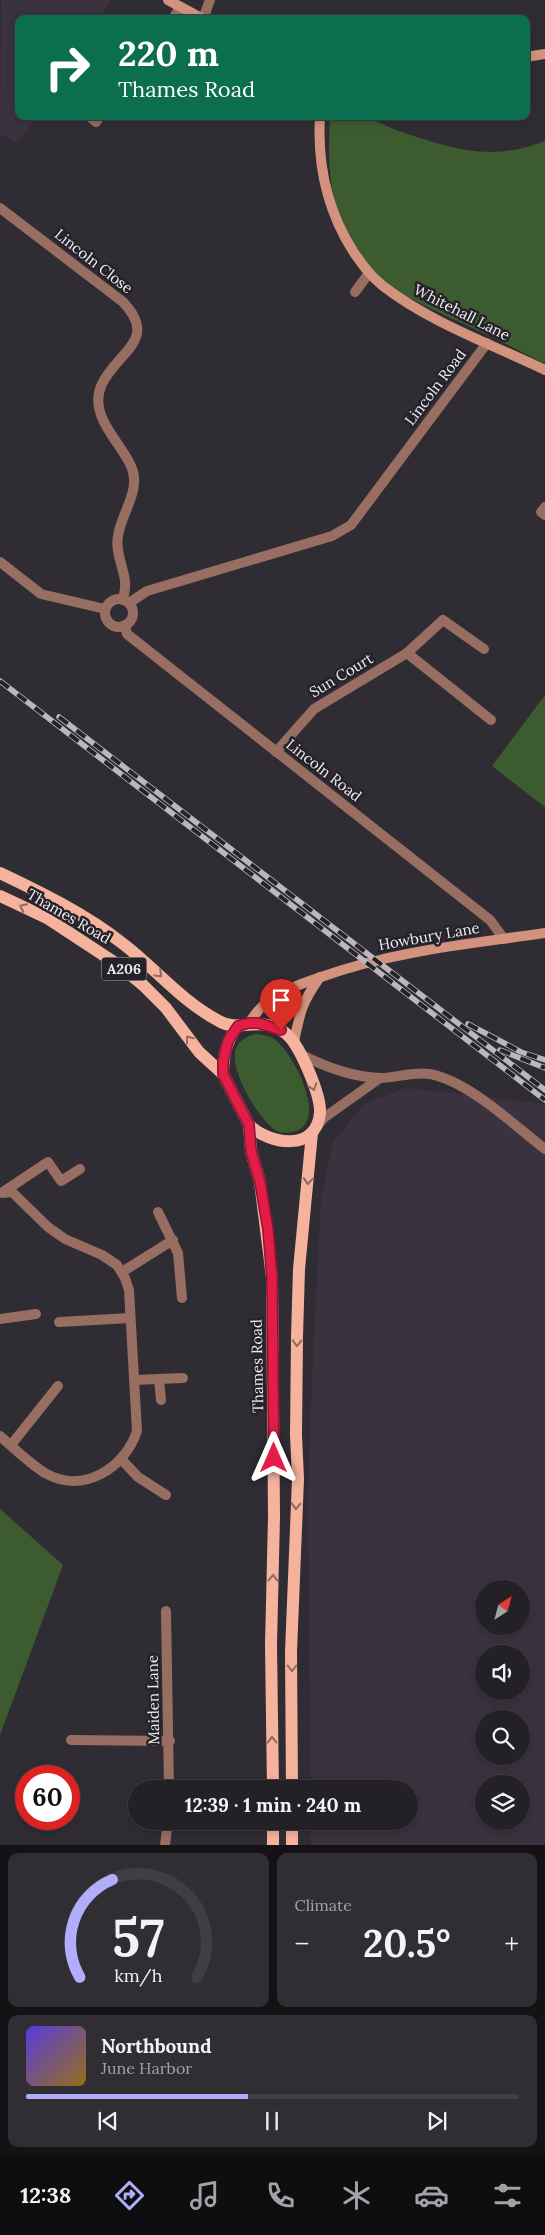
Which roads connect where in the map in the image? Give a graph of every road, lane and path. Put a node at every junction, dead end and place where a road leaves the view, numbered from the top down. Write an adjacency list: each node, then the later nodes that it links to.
1 (168, 0): 3 (street)
2 (210, 0): 6 (street)
3 (180, 7): 4 (street); 5 (street)
4 (175, 15)
5 (195, 15)
6 (204, 15)
7 (545, 54): 8 (street)
8 (530, 56)
9 (320, 120): 11 (street, Whitehall Lane)
10 (0, 208): 18 (street, Lincoln Close)
11 (369, 273): 12 (street); 13 (street, Whitehall Lane)
12 (356, 292)
13 (487, 342): 14 (street, Whitehall Lane); 18 (street, Lincoln Road)
14 (545, 370)
15 (545, 507): 16 (street)
16 (545, 515)
17 (0, 562): 19 (street)
18 (126, 601): 19 (street, Lincoln Road); 20 (street)
19 (105, 609): 20 (street, Lincoln Road)
20 (125, 625): 24 (street, Lincoln Road)
21 (484, 649): 22 (street, Sun Court)
22 (407, 653): 23 (street); 24 (street, Sun Court)
23 (491, 720)
24 (276, 752): 28 (street, Lincoln Road)
25 (0, 874): 30 (main road, Thames Road / A206, one-way to 30)
26 (0, 896): 33 (main road, Thames Road / A206, one-way to 26)
27 (545, 933): 28 (street, Howbury Lane)
28 (504, 939): 29 (street, Howbury Lane)
29 (320, 977): 30 (street, Howbury Lane); 31 (street)
30 (244, 1025): 31 (main road, Thames Road); 33 (main road)
31 (294, 1042): 32 (main road, Thames Road)
32 (300, 1054): 34 (street); 36 (main road, Thames Road, one-way to 36)
33 (223, 1074): 35 (main road, Thames Road)
34 (380, 1078): 36 (street); 37 (street)
35 (249, 1125): 36 (main road); 61 (main road, Thames Road, one-way to 35)
36 (314, 1129): 62 (main road, Thames Road, one-way to 62)
37 (545, 1149)
38 (80, 1169): 39 (street)
39 (1, 1193): 42 (street)
40 (158, 1212): 41 (street)
41 (173, 1240): 42 (street); 43 (street)
42 (122, 1272): 45 (street)
43 (182, 1298)
44 (36, 1314): 46 (street)
45 (130, 1318): 47 (street); 50 (street)
46 (0, 1319)
47 (59, 1322)
48 (183, 1378): 49 (street)
49 (159, 1379): 50 (street); 52 (street)
50 (134, 1380): 55 (street)
51 (58, 1386): 54 (street)
52 (160, 1400)
53 (0, 1436): 54 (street)
54 (10, 1445): 55 (street)
55 (122, 1460): 56 (street)
56 (166, 1495)
57 (166, 1610): 59 (street, Maiden Lane)
58 (72, 1740): 59 (street)
59 (170, 1741): 60 (street, Maiden Lane)
60 (170, 1780)
61 (273, 1780)
62 (292, 1780)
63 (167, 1830): 66 (street)
64 (273, 1830): 67 (main road)
65 (292, 1830): 68 (main road)
66 (165, 1845)
67 (273, 1845)
68 (292, 1845)

